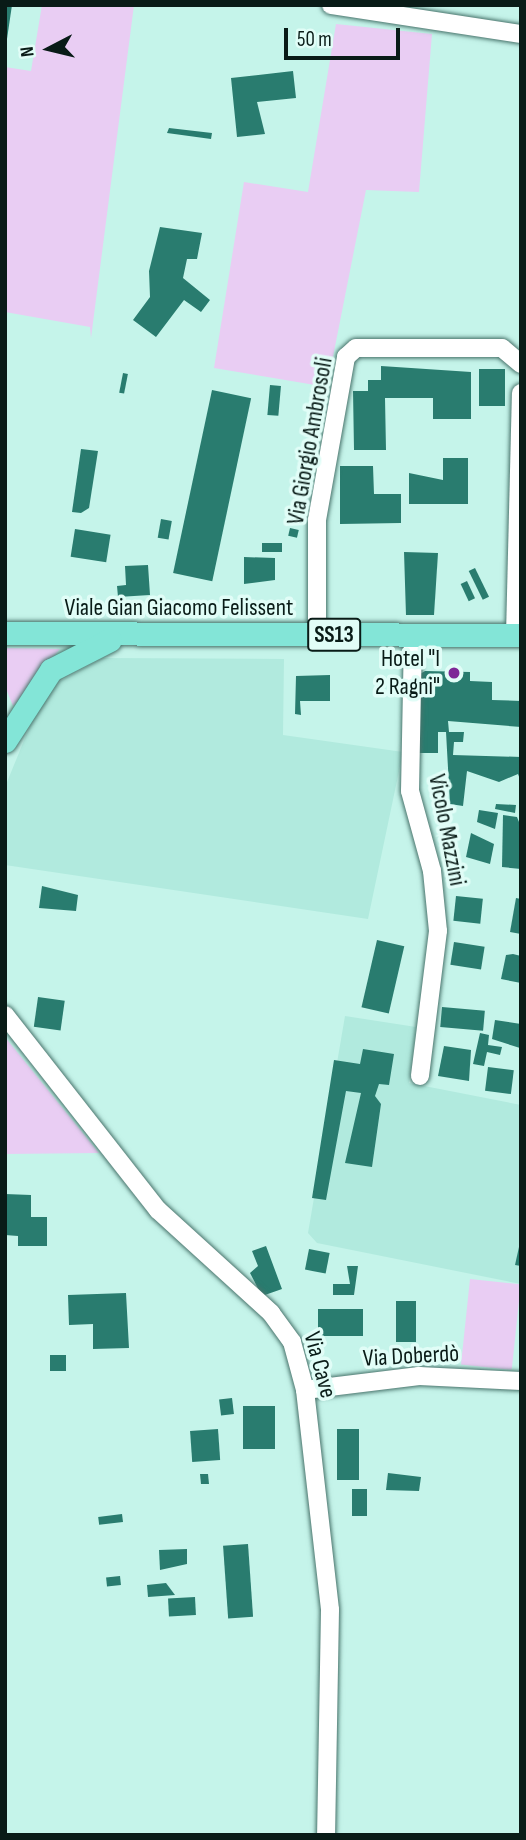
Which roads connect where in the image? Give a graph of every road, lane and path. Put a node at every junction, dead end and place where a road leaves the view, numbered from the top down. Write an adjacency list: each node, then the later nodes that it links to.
1 (331, 5): 2 (street)
2 (521, 34)
3 (521, 365): 7 (street, Via Giorgio Ambrosoli)
4 (521, 393): 9 (street)
5 (5, 633): 6 (main road, Viale Gian Giacomo Felissent / SS13)
6 (147, 634): 7 (main road, Viale Gian Giacomo Felissent / SS13); 10 (main road)
7 (317, 635): 8 (main road, Viale Gian Giacomo Felissent / SS13)
8 (413, 635): 9 (main road, Viale Gian Giacomo Felissent / SS13); 13 (street, Vicolo Mazzini)
9 (518, 635)
10 (5, 741)
11 (5, 1015): 12 (street, Via Cave)
12 (12, 1030): 15 (street, Via Cave)
13 (420, 1076)
14 (521, 1381): 15 (street, Via Doberdò)
15 (305, 1391): 16 (street, Via Cave)
16 (326, 1835)

